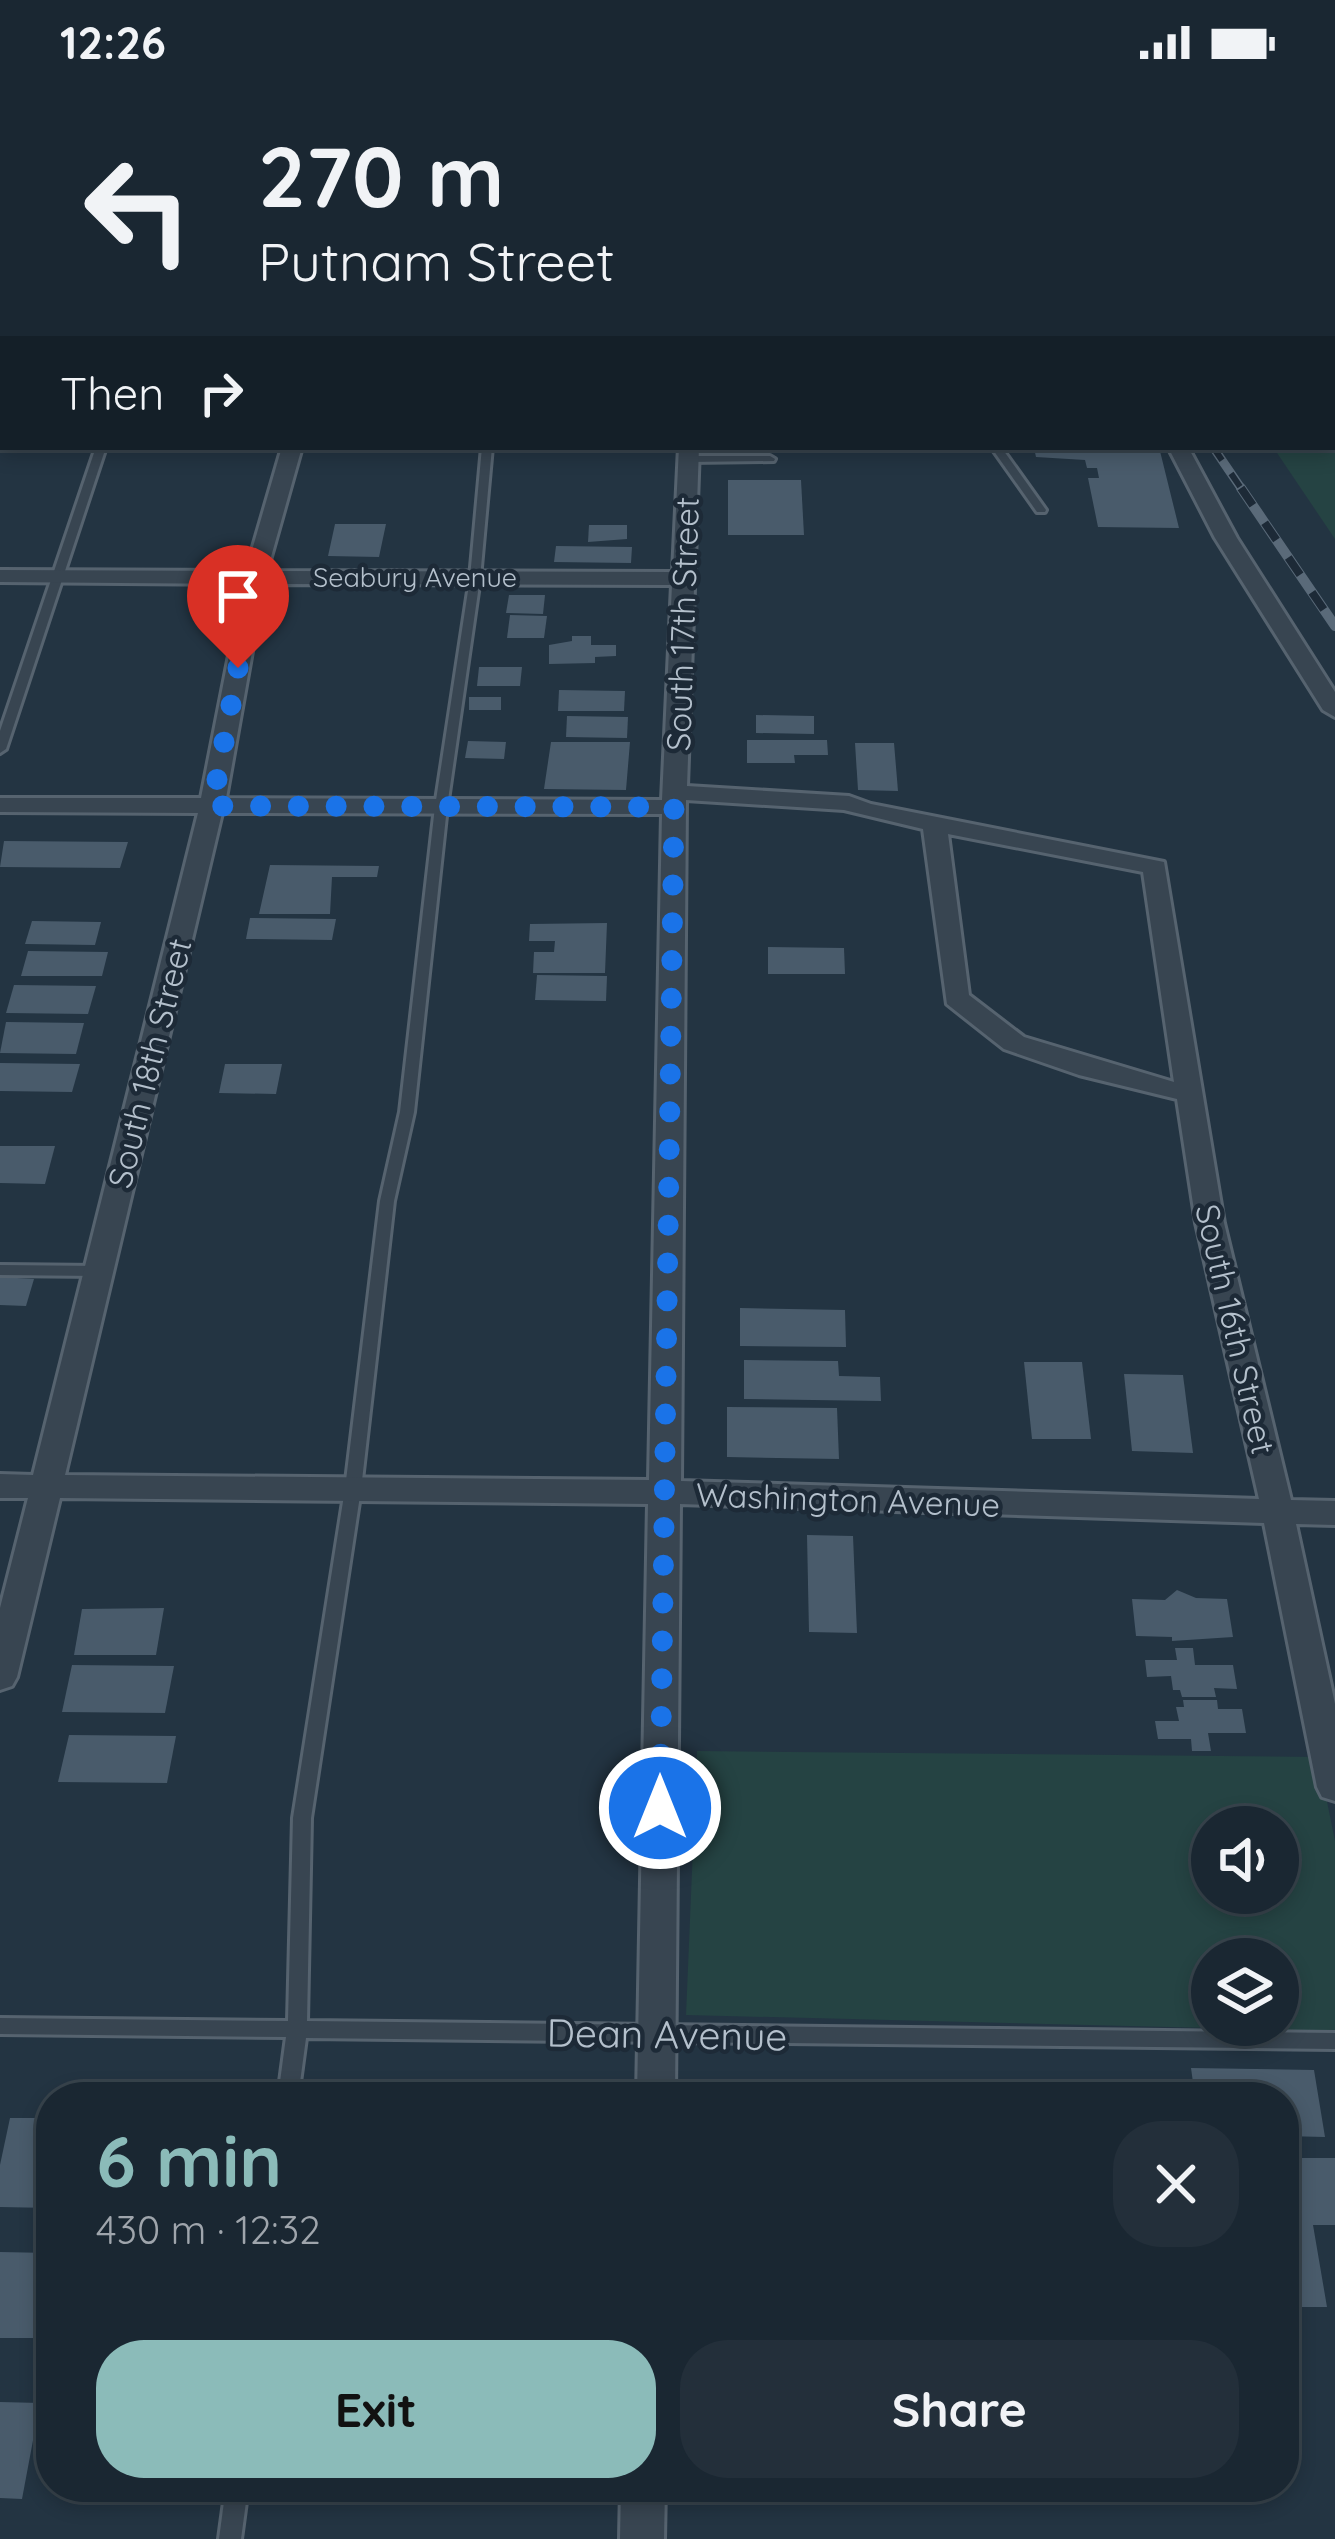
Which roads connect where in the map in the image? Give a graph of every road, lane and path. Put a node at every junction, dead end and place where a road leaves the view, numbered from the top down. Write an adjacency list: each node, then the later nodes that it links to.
1 (100, 450): 10 (lane)
2 (291, 450): 11 (street, South 18th Street)
3 (487, 450): 12 (lane)
4 (998, 450): 8 (lane)
5 (1180, 450): 14 (street)
6 (689, 453): 7 (lane); 13 (street, South 17th Street)
7 (770, 459)
8 (1041, 510)
9 (0, 576): 10 (street, Seabury Avenue)
10 (60, 576): 11 (street, Seabury Avenue); 15 (lane)
11 (255, 576): 12 (street, Seabury Avenue); 18 (street, South 18th Street)
12 (475, 578): 13 (street, Seabury Avenue); 19 (lane)
13 (686, 579): 16 (street, South 17th Street)
14 (1335, 710)
15 (0, 749)
16 (675, 800): 19 (street); 20 (street); 27 (street, South 17th Street)
17 (0, 805): 18 (street)
18 (212, 806): 19 (street); 23 (street, South 18th Street)
19 (441, 806): 26 (lane)
20 (935, 824): 21 (street); 21 (street, South 16th Street)
21 (1190, 1094): 28 (street, South 16th Street)
22 (0, 1270): 23 (lane)
23 (99, 1271): 25 (street, South 18th Street)
24 (0, 1486): 25 (street, Washington Avenue)
25 (46, 1486): 26 (street, Washington Avenue); 30 (street, South 18th Street)
26 (353, 1489): 27 (street, Washington Avenue); 33 (lane)
27 (662, 1492): 28 (street, Washington Avenue); 34 (street, South 17th Street)
28 (1278, 1513): 29 (street, Washington Avenue); 31 (street, South 16th Street)
29 (1335, 1513)
30 (0, 1677)
31 (1335, 1787)
32 (0, 2026): 33 (lane, Dean Avenue)
33 (297, 2030): 34 (lane, Dean Avenue); 36 (lane)
34 (658, 2034): 35 (lane, Dean Avenue); 37 (street, South 17th Street)
35 (1335, 2042)
36 (290, 2082)
37 (656, 2082)
38 (235, 2502): 40 (lane)
39 (643, 2502): 41 (street)
40 (230, 2539)
41 (642, 2539)

